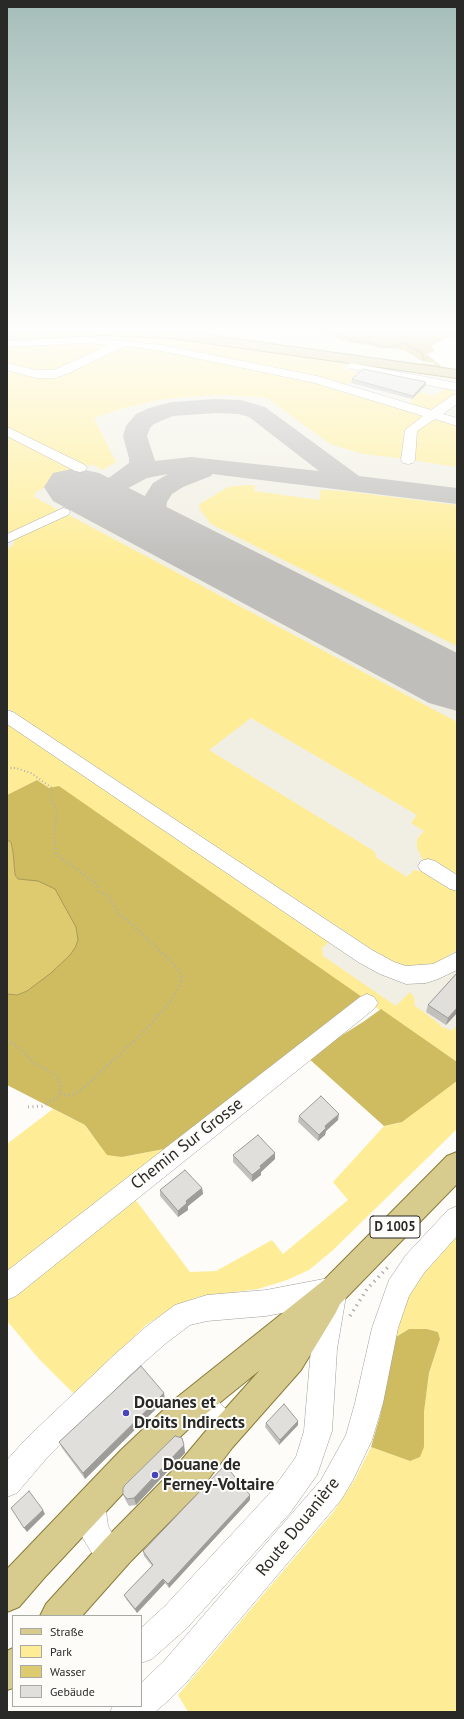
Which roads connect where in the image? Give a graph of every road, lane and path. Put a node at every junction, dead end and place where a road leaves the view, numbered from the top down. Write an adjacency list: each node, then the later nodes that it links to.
1 (412, 407): 3 (street)
2 (446, 407): 3 (street)
3 (434, 414): 4 (street); 6 (street)
4 (457, 422)
5 (7, 430): 7 (street)
6 (408, 460)
7 (80, 468)
8 (63, 512): 9 (street)
9 (7, 539)
10 (7, 716): 14 (street)
11 (7, 768): 17 (path)
12 (428, 866): 13 (street)
13 (457, 884)
14 (457, 960)
15 (367, 1003): 22 (street, Chemin Sur Grosse)
16 (7, 1040): 17 (path)
17 (60, 1094): 18 (path)
18 (28, 1106)
19 (457, 1165): 23 (main road, D 1005)
20 (457, 1218): 33 (street, Route Douanière)
21 (393, 1261): 24 (path)
22 (7, 1287)
23 (334, 1290): 25 (main road, D 1005); 26 (main road, D 1005); 27 (street); 32 (street)
24 (348, 1318)
25 (191, 1407): 26 (street); 28 (main road, D 1005)
26 (221, 1437): 29 (main road, D 1005)
27 (7, 1483)
28 (91, 1504): 29 (street); 30 (main road, D 1005)
29 (118, 1550): 31 (main road, D 1005)
30 (7, 1595)
31 (59, 1615)
32 (142, 1647)
33 (142, 1702)

